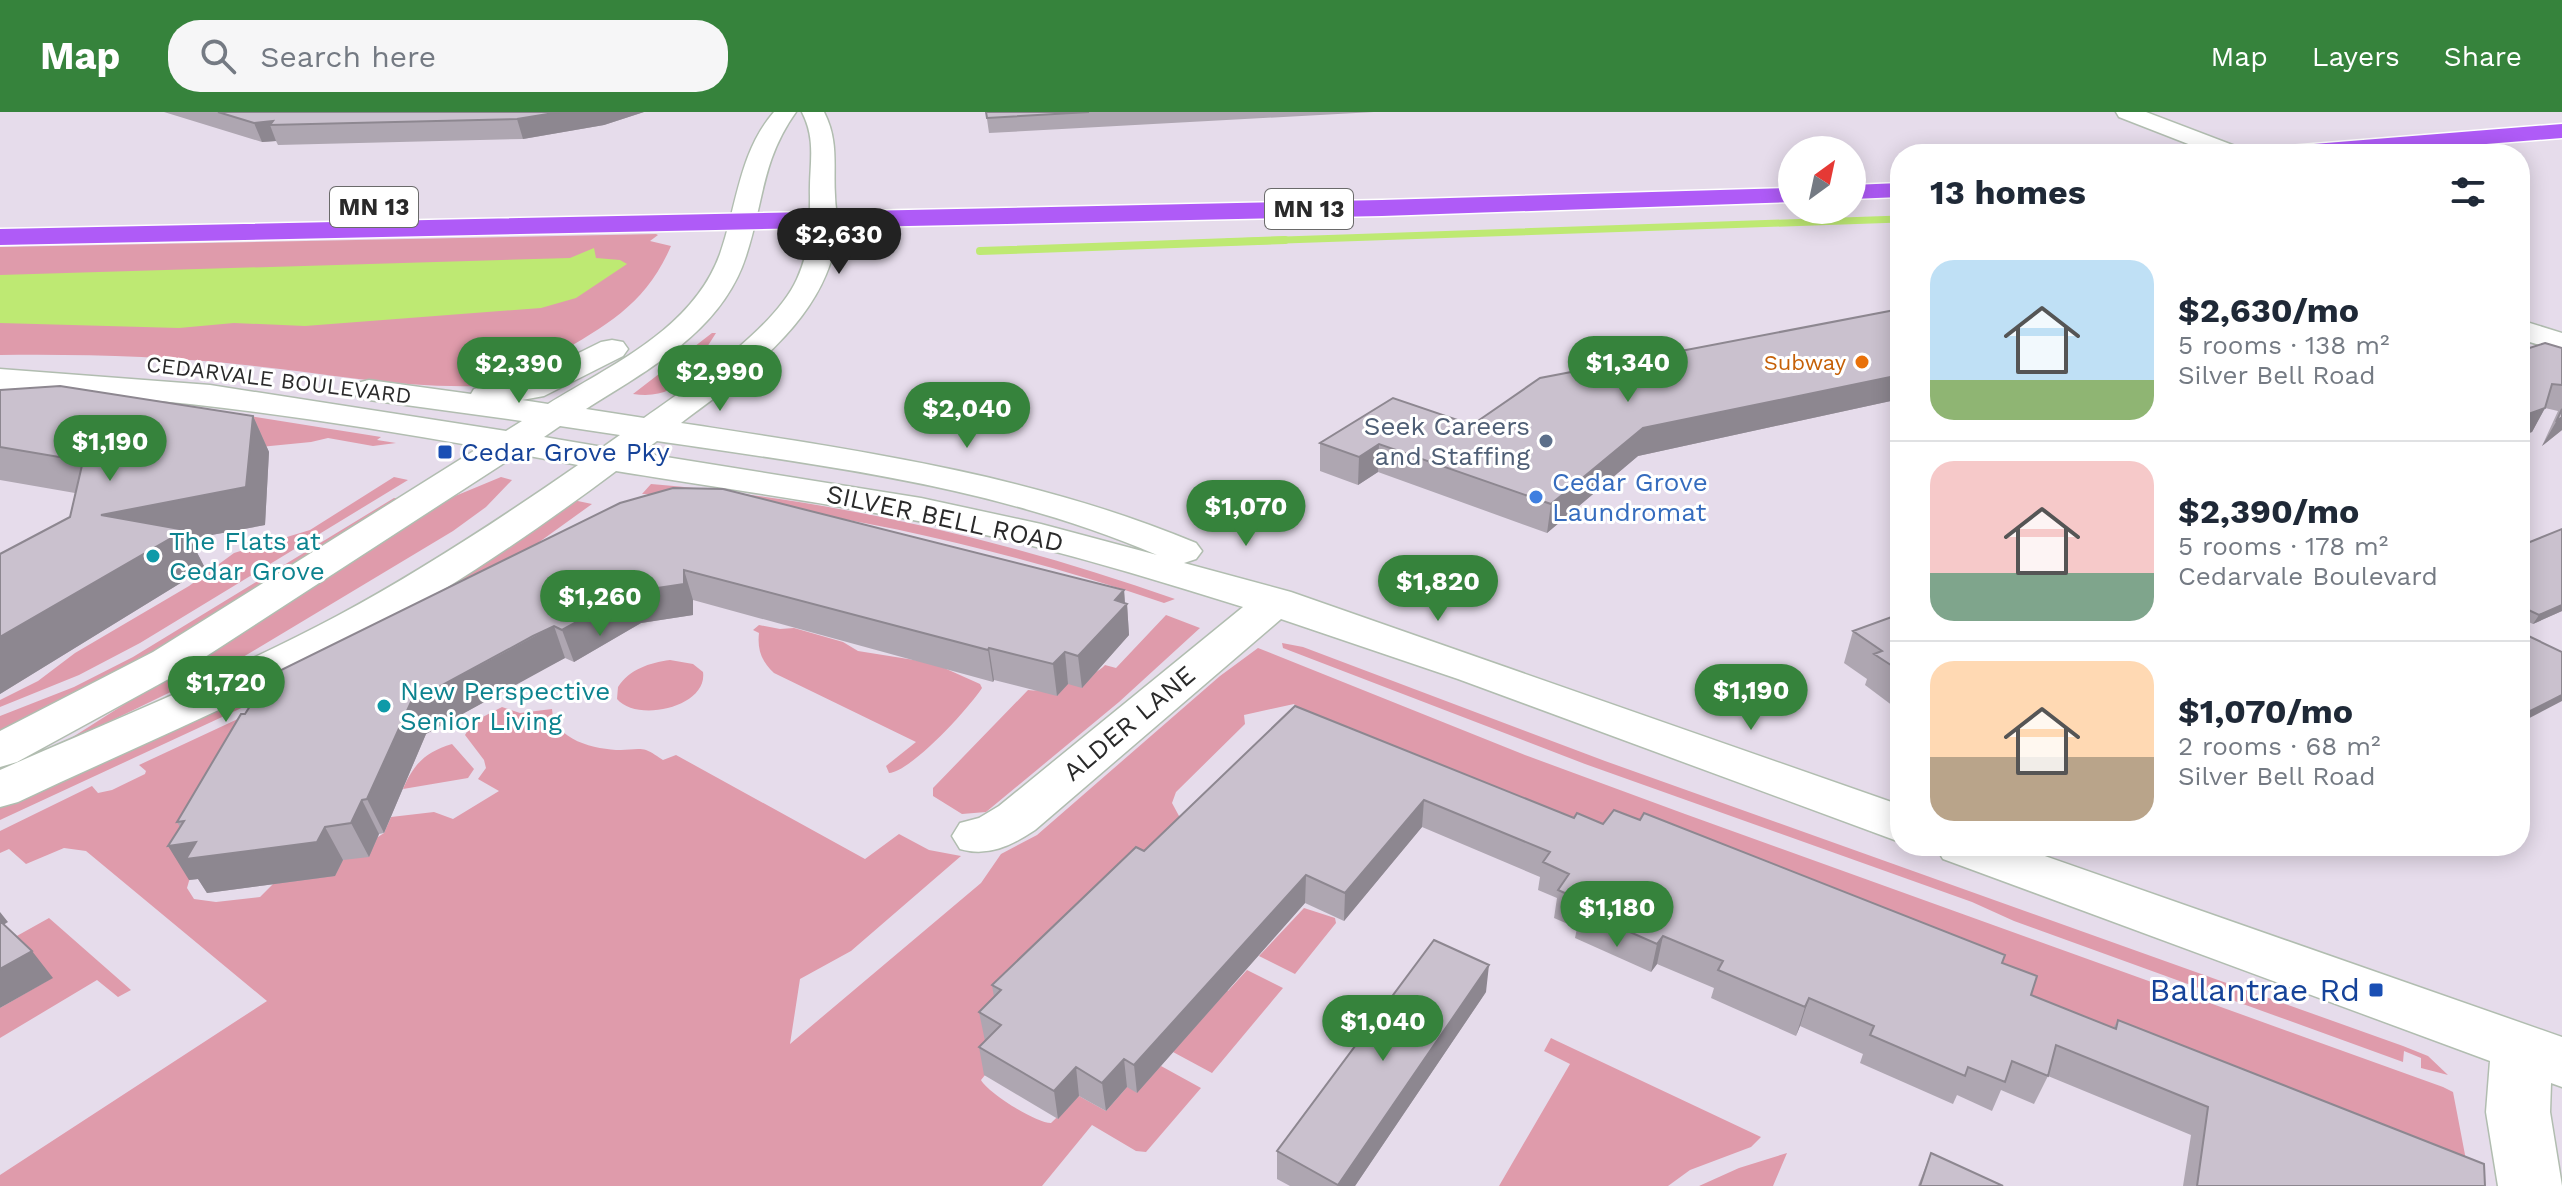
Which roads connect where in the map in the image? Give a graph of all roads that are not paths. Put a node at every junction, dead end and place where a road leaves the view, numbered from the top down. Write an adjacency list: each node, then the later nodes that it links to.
1 (785, 112): 16 (street)
2 (813, 112): 15 (street)
3 (2127, 112): 5 (street)
4 (2562, 131): 6 (highway)
5 (2209, 144)
6 (2401, 144)
7 (2562, 150): 8 (highway)
8 (2530, 153)
9 (1890, 173): 10 (highway)
10 (1866, 174)
11 (1778, 177): 15 (highway, MN 13)
12 (1890, 190): 13 (highway)
13 (1866, 191)
14 (1778, 195): 15 (highway, MN 13)
15 (824, 208): 16 (highway, MN 13); 26 (street)
16 (746, 210): 17 (highway, MN 13); 18 (highway, MN 13); 19 (street)
17 (0, 214)
18 (0, 237)
19 (727, 273): 24 (street); 25 (street)
20 (2530, 332): 21 (street)
21 (2562, 343)
22 (0, 360): 24 (street, CEDARVALE BOULEVARD)
23 (0, 379): 27 (street, CEDARVALE BOULEVARD)
24 (418, 396): 25 (street, CEDARVALE BOULEVARD)
25 (556, 416): 26 (street, SILVER BELL ROAD); 27 (street)
26 (652, 429): 28 (street); 29 (street, SILVER BELL ROAD)
27 (514, 443): 28 (street, SILVER BELL ROAD); 30 (street)
28 (610, 460): 29 (street, SILVER BELL ROAD); 31 (street)
29 (1276, 601): 32 (street, SILVER BELL ROAD); 33 (street, ALDER LANE)
30 (0, 751)
31 (0, 790)
32 (1890, 820)
33 (978, 836)
34 (1989, 856): 35 (street)
35 (2542, 1055): 36 (street)
36 (2531, 1186)

